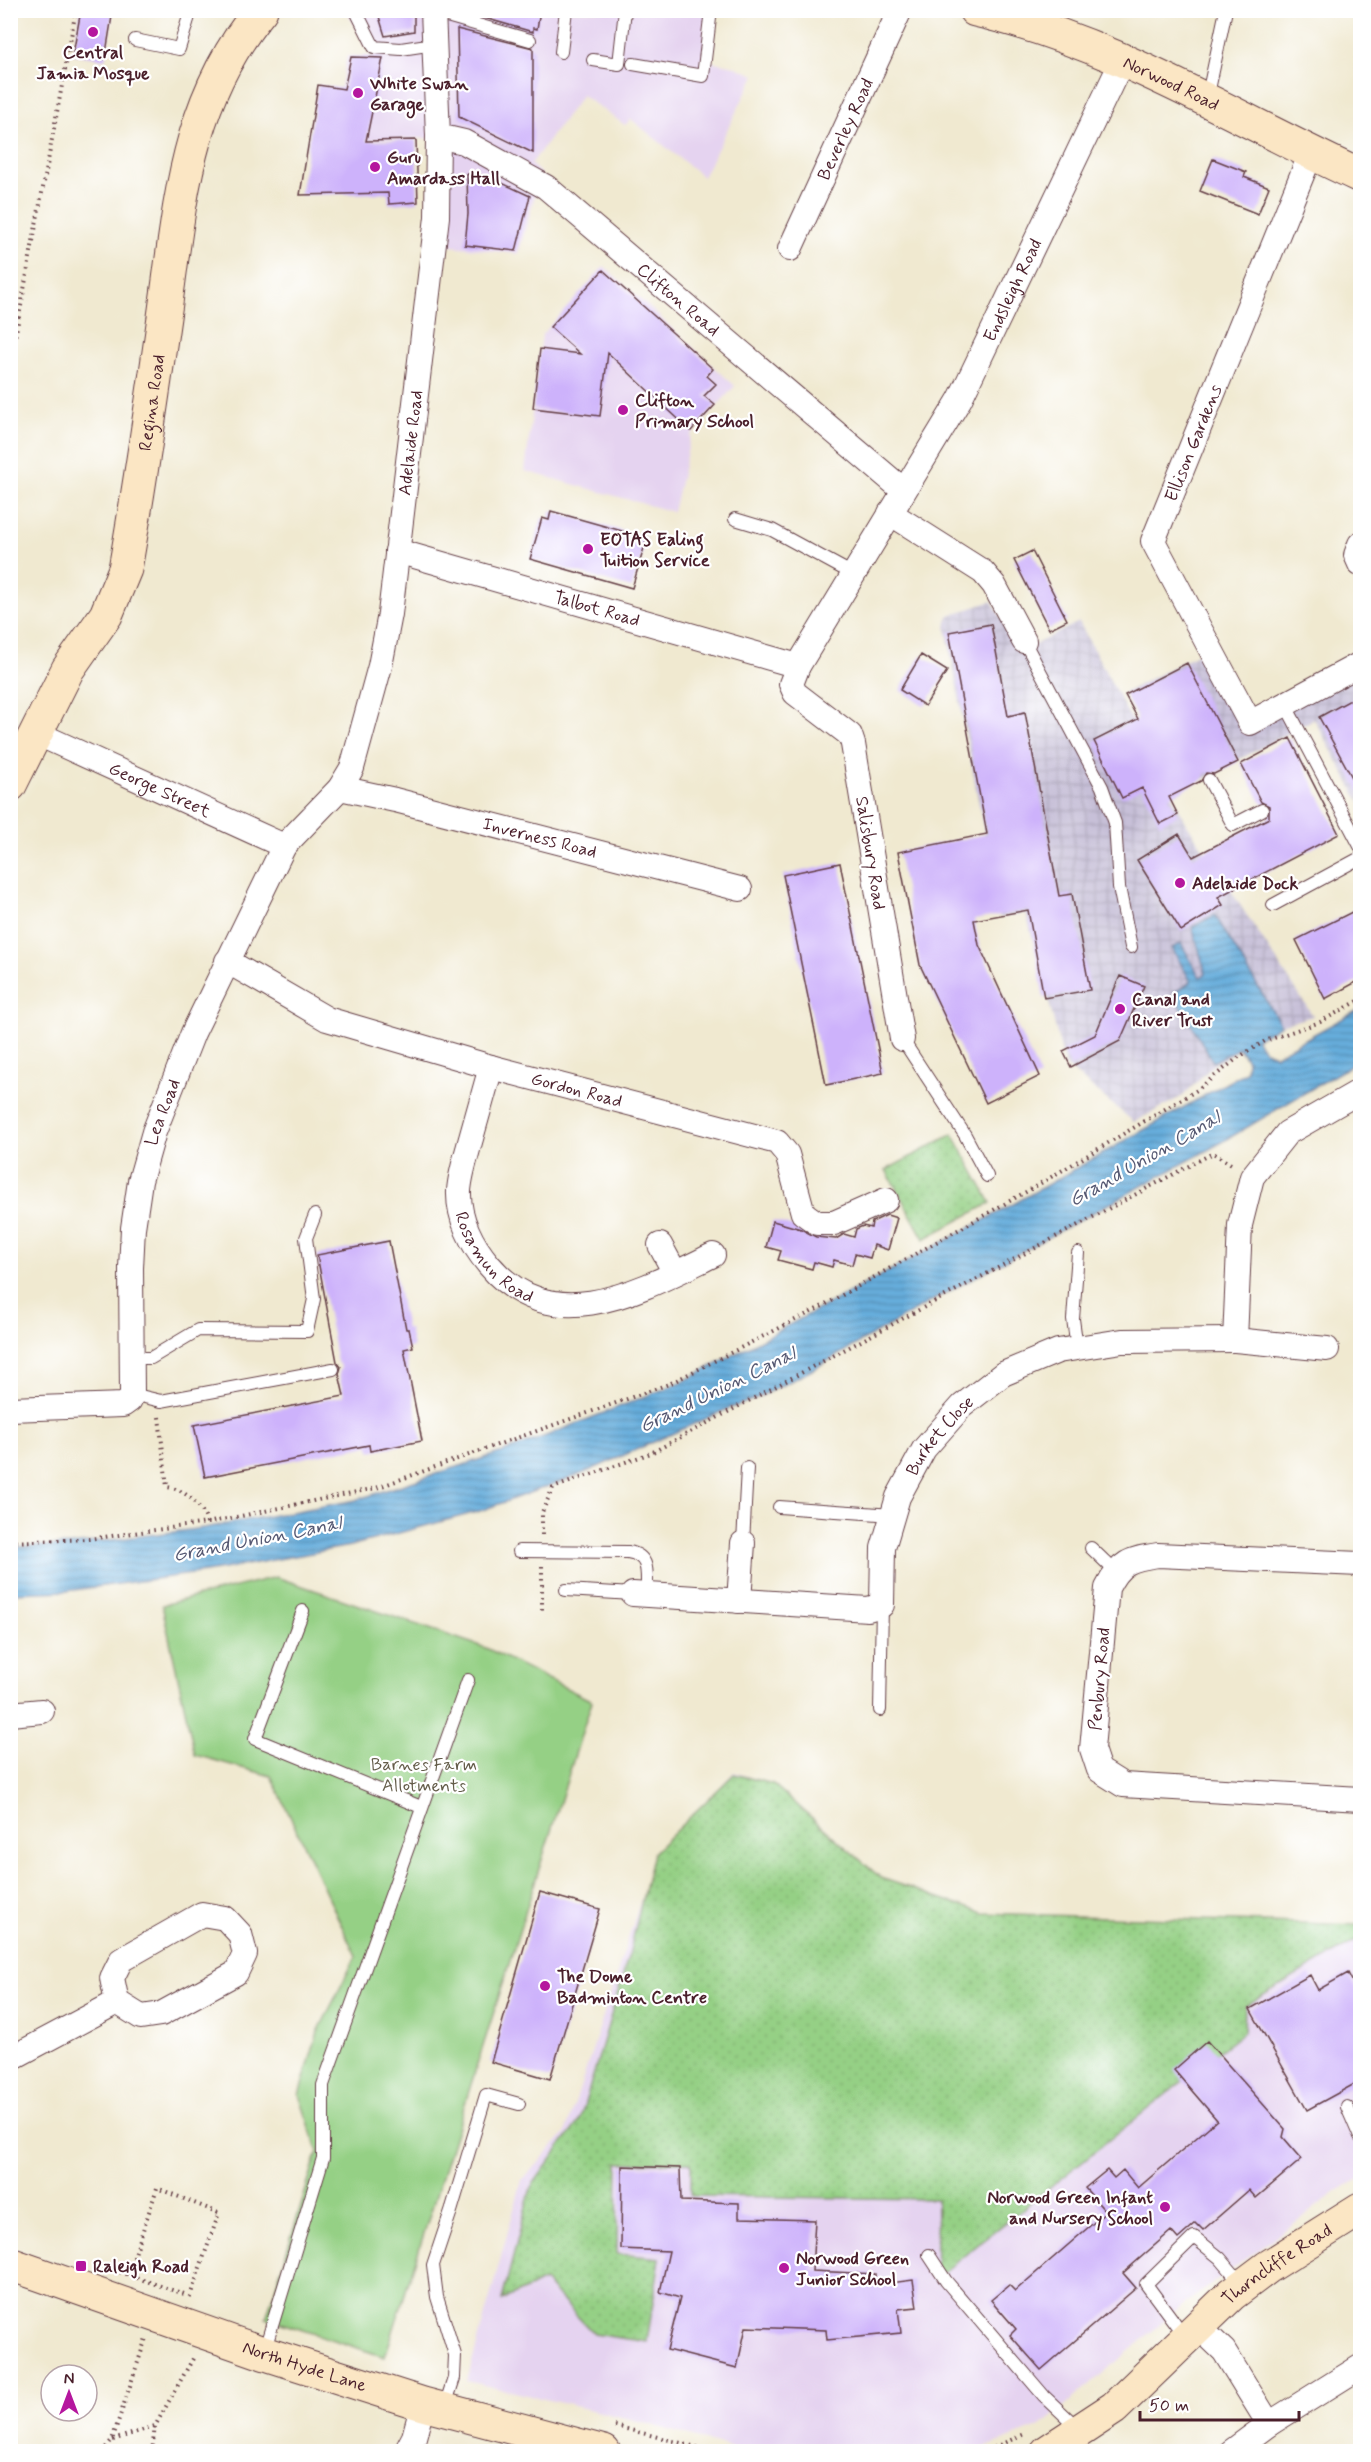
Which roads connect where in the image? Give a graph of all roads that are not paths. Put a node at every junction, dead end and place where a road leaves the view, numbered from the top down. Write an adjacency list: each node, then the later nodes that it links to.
1 (191, 10): 11 (lane)
2 (261, 10): 35 (street, Regina Road)
3 (566, 10): 14 (lane)
4 (625, 10): 15 (lane)
5 (711, 10): 17 (lane)
6 (900, 10): 22 (street, Beverley Road)
7 (975, 10): 16 (street, Norwood Road)
8 (1226, 10): 18 (lane)
9 (433, 11): 12 (lane); 13 (street, Adelaide Road)
10 (357, 13): 13 (lane)
11 (135, 40)
12 (530, 40)
13 (434, 44): 19 (street, Adelaide Road)
14 (561, 52)
15 (592, 60)
16 (1122, 61): 18 (street, Norwood Road); 23 (street, Endsleigh Road)
17 (633, 64)
18 (1207, 100): 20 (street, Norwood Road)
19 (438, 136): 23 (street, Clifton Road); 27 (street, Adelaide Road)
20 (1311, 153): 21 (street, Norwood Road); 34 (street, Ellison Gardens)
21 (1360, 176)
22 (790, 249)
23 (903, 490): 24 (street, Endsleigh Road)
24 (890, 513): 29 (street, Endsleigh Road); 30 (street)
25 (735, 519): 29 (lane)
26 (1360, 544): 28 (street)
27 (397, 551): 32 (street, Talbot Road); 38 (street, Adelaide Road)
28 (1360, 564)
29 (853, 574): 32 (street, Endsleigh Road)
30 (1024, 641): 45 (lane)
31 (1360, 664): 34 (street)
32 (798, 666): 33 (street, Endsleigh Road)
33 (795, 693): 47 (street, Salisbury Road)
34 (1285, 704): 41 (lane)
35 (24, 743): 37 (street, Regina Road); 40 (street, George Street)
36 (1209, 780): 39 (lane)
37 (10, 785)
38 (340, 788): 40 (street, Adelaide Road); 43 (street, Inverness Road)
39 (1262, 810)
40 (284, 846): 46 (street, Lea Road)
41 (1360, 846)
42 (1360, 858): 44 (lane)
43 (740, 889)
44 (1273, 905)
45 (1131, 947)
46 (227, 961): 48 (street, Gordon Road); 60 (street, Lea Road)
47 (902, 1039): 50 (lane)
48 (491, 1067): 51 (street, Gordon Road); 56 (street, Rosamun Road)
49 (1360, 1091): 57 (street)
50 (987, 1176)
51 (886, 1200)
52 (315, 1215): 60 (lane)
53 (660, 1245): 56 (street)
54 (1078, 1253): 58 (lane)
55 (713, 1255): 56 (street, Rosamun Road)
56 (675, 1273)
57 (1235, 1340): 58 (street, Burket Close); 59 (street, Burket Close)
58 (1077, 1348): 66 (street, Burket Close)
59 (1327, 1348)
60 (131, 1358): 62 (street, Lea Road)
61 (333, 1369): 62 (lane)
62 (131, 1397): 63 (street)
63 (10, 1409)
64 (747, 1468): 67 (lane)
65 (779, 1507): 66 (lane)
66 (893, 1515): 75 (street, Burket Close)
67 (743, 1543): 74 (street)
68 (1091, 1548): 71 (lane)
69 (519, 1551): 73 (lane)
70 (1360, 1564): 71 (street)
71 (1115, 1570): 81 (street, Penbury Road)
72 (566, 1590): 73 (lane)
73 (640, 1594): 74 (street)
74 (739, 1600): 75 (street)
75 (882, 1605): 78 (lane)
76 (303, 1611): 82 (lane)
77 (468, 1680): 82 (lane)
78 (880, 1710)
79 (42, 1711): 80 (street)
80 (10, 1714)
81 (1360, 1799)
82 (421, 1807): 93 (lane)
83 (117, 2002): 83 (street); 84 (street)
84 (10, 2060)
85 (519, 2104): 95 (lane)
86 (1347, 2107): 87 (lane)
87 (1360, 2137)
88 (1360, 2209): 91 (street, Thorncliffe Road)
89 (929, 2255): 97 (lane)
90 (10, 2264): 93 (street, North Hyde Lane)
91 (1244, 2286): 92 (street, Thorncliffe Road); 92 (lane)
92 (1193, 2333): 96 (street); 97 (street, Thorncliffe Road)
93 (263, 2353): 95 (street, North Hyde Lane)
94 (1360, 2367): 96 (street)
95 (434, 2407): 98 (street); 99 (street, North Hyde Lane)
96 (1269, 2424): 101 (street)
97 (1081, 2431): 100 (street, Thorncliffe Road)
98 (406, 2451)
99 (604, 2451)
100 (1047, 2451)
101 (1231, 2451)

